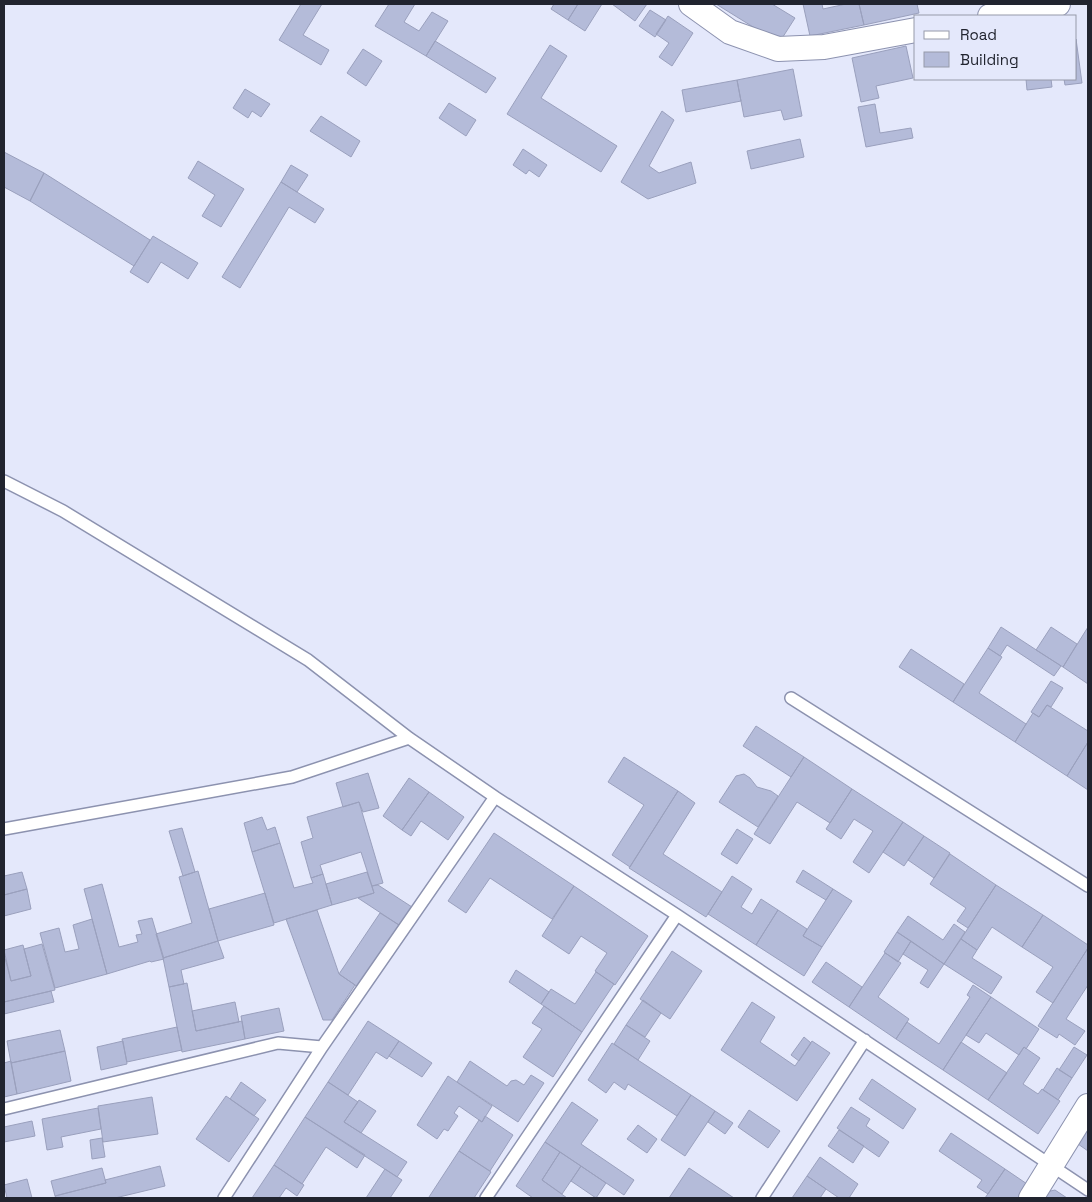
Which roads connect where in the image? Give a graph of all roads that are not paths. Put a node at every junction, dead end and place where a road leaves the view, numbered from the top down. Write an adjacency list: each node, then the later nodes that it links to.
1 (691, 4): 4 (street)
2 (1058, 4): 3 (street)
3 (996, 15)
4 (914, 30)
5 (4, 481): 7 (lane)
6 (791, 698): 10 (lane)
7 (409, 738): 8 (lane); 9 (lane)
8 (494, 798): 11 (lane); 13 (lane)
9 (4, 828)
10 (1088, 886)
11 (677, 915): 12 (lane); 19 (lane)
12 (865, 1040): 16 (lane); 20 (lane)
13 (322, 1047): 15 (lane); 18 (lane)
14 (1088, 1106): 16 (street)
15 (4, 1109)
16 (1052, 1166): 17 (lane); 21 (street)
17 (1088, 1190)
18 (224, 1198)
19 (486, 1198)
20 (762, 1198)
21 (1031, 1198)

